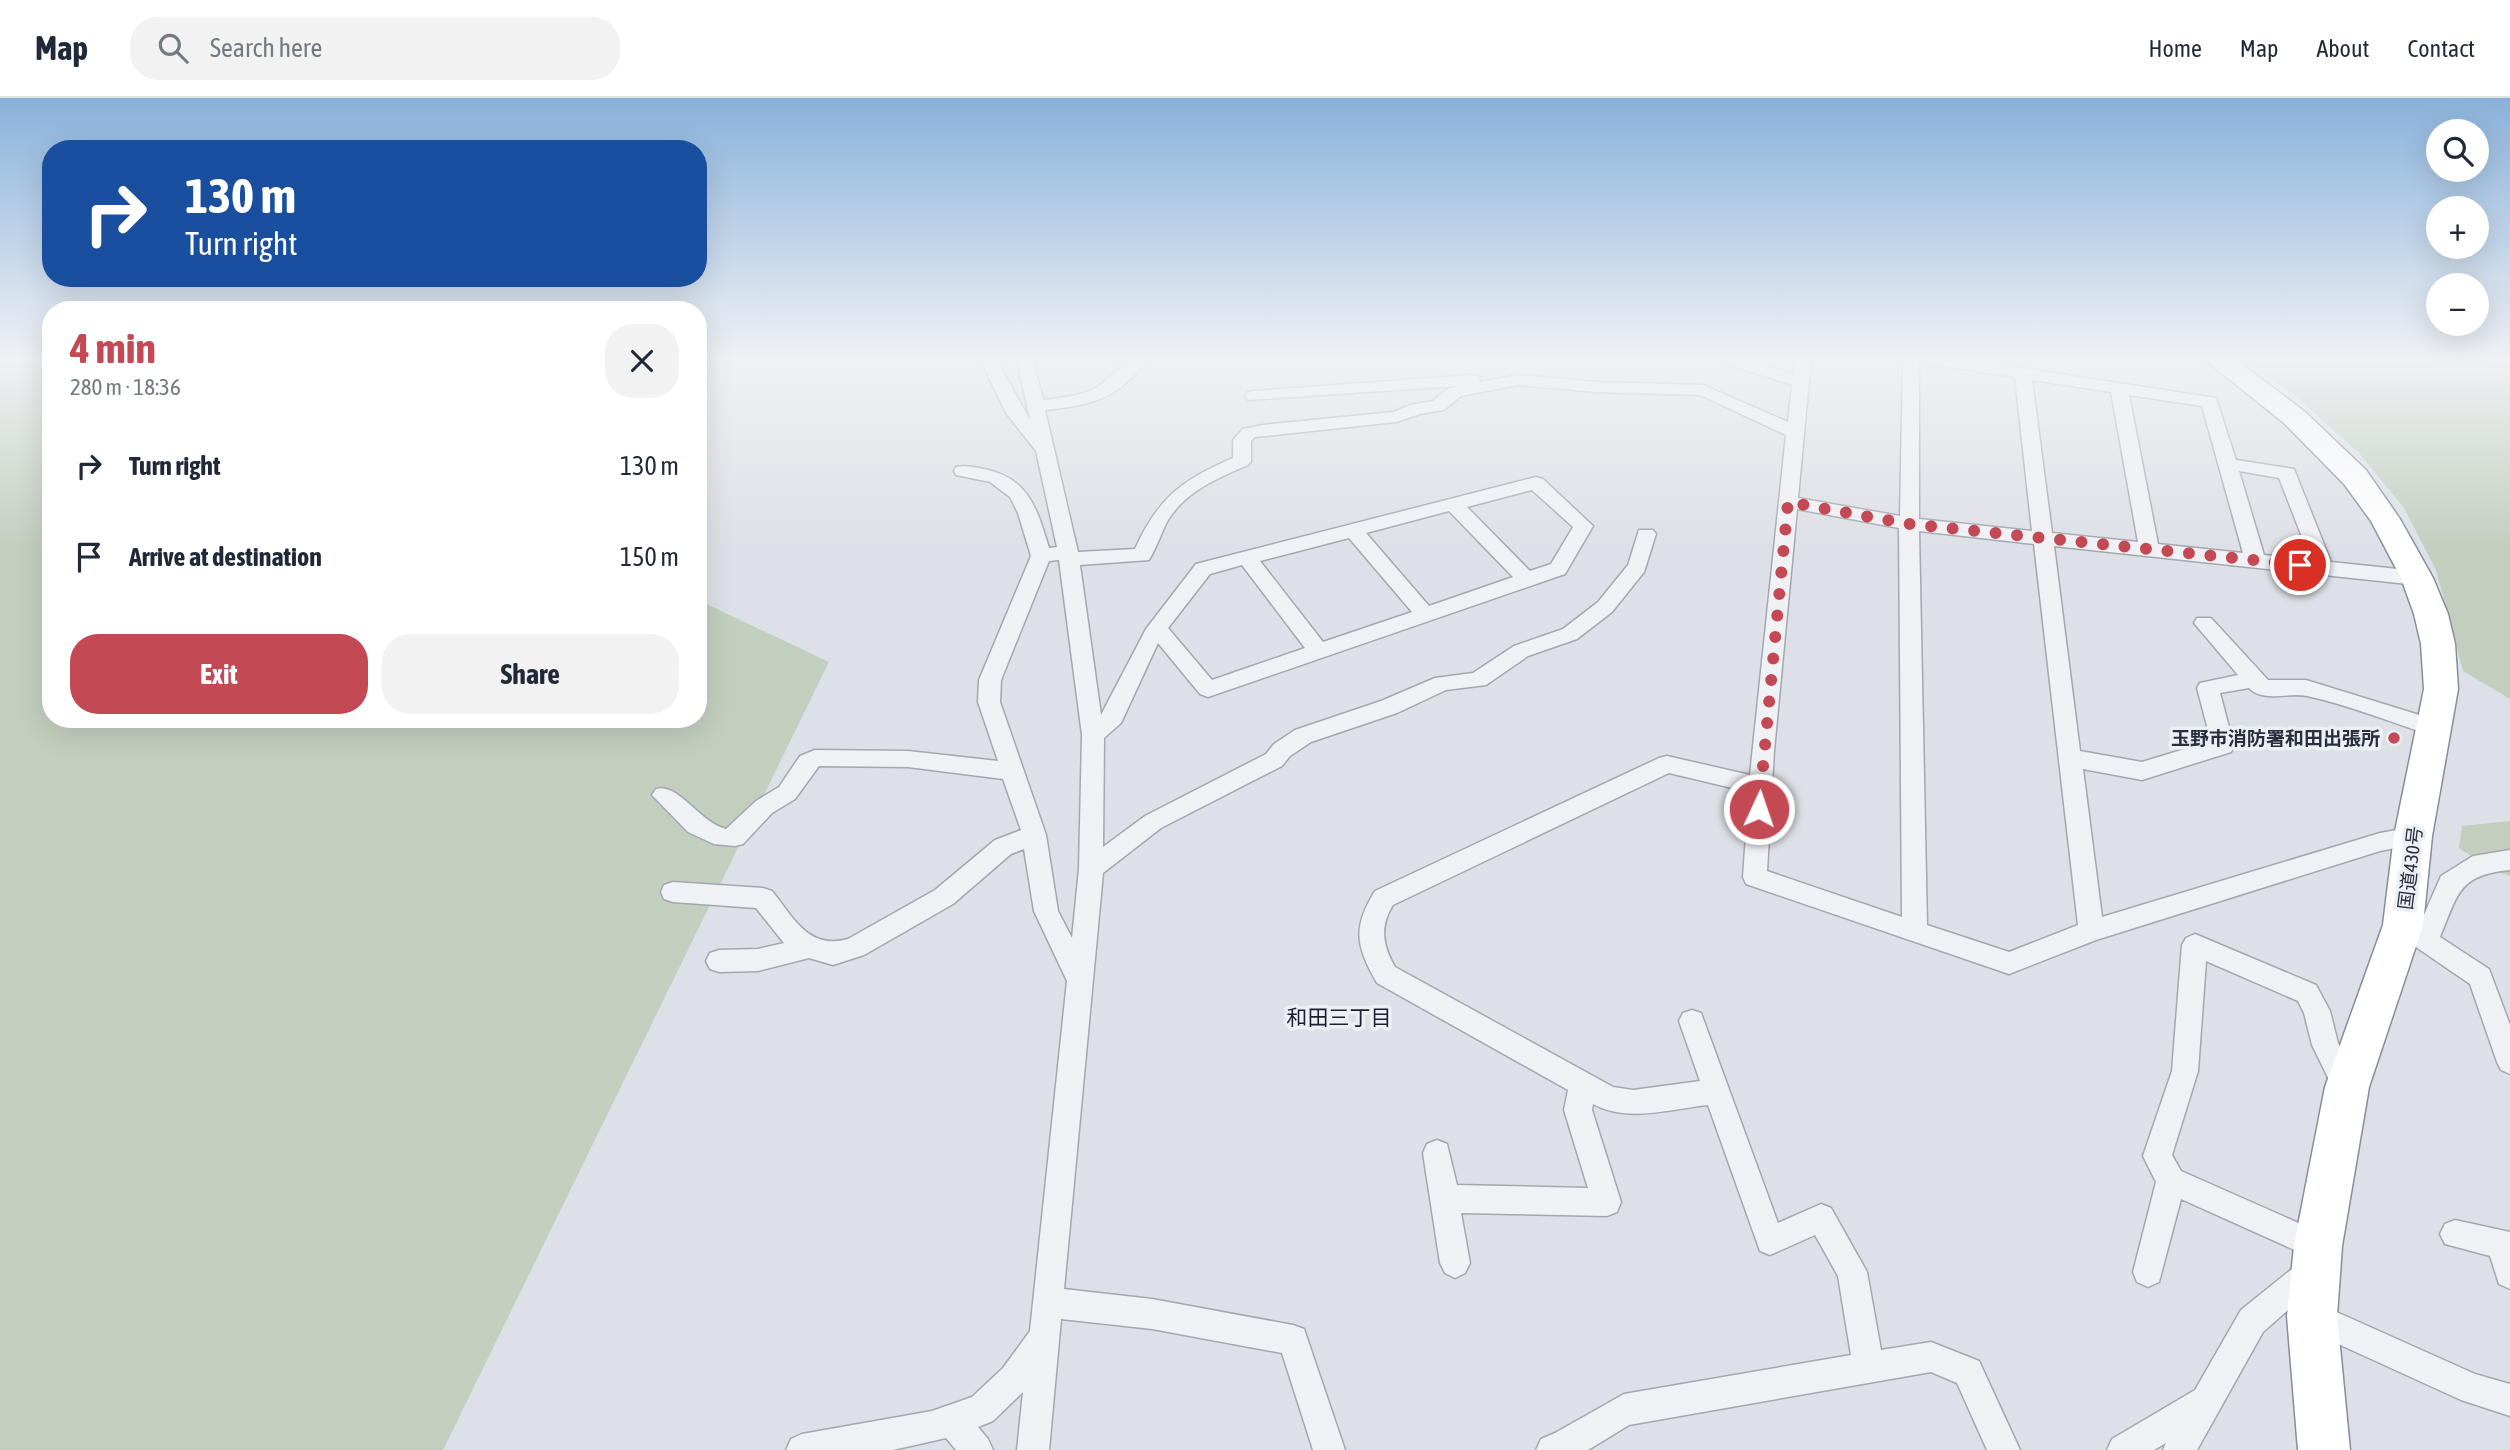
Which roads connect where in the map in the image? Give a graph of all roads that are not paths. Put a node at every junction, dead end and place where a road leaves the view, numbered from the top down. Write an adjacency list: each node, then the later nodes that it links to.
1 (1022, 422): 12 (street)
2 (1038, 422): 12 (street)
3 (1359, 422): 23 (street)
4 (1773, 422): 11 (street)
5 (1795, 422): 11 (street)
6 (1910, 422): 17 (street)
7 (2029, 422): 20 (street)
8 (2125, 422): 21 (street)
9 (2216, 422): 13 (street)
10 (2299, 422): 27 (highway, 国道430号)
11 (1794, 432): 15 (street)
12 (1043, 450): 23 (street)
13 (2228, 464): 25 (street); 26 (street)
14 (964, 471): 22 (street)
15 (1788, 502): 17 (street); 38 (street)
16 (1452, 503): 18 (street); 28 (street); 28 (street)
17 (1909, 524): 20 (street); 46 (street)
18 (1353, 530): 24 (street); 29 (street)
19 (1646, 534): 43 (street)
20 (2043, 538): 21 (street); 36 (street)
21 (2149, 549): 25 (street)
22 (1041, 556): 23 (street); 37 (street)
23 (1068, 556): 35 (street)
24 (1247, 558): 31 (street); 32 (street)
25 (2255, 559): 26 (street)
26 (2323, 567): 27 (street)
27 (2417, 578): 34 (highway, 国道430号)
28 (1527, 580): 29 (street)
29 (1425, 614): 32 (street)
30 (2204, 623): 33 (street)
31 (1157, 628): 32 (street); 35 (street)
32 (1318, 651)
33 (2254, 679): 34 (street); 36 (street)
34 (2434, 728): 41 (highway, 国道430号)
35 (1093, 735): 43 (street)
36 (2070, 758): 45 (street)
37 (1012, 771): 39 (street); 40 (street)
38 (1761, 786): 46 (street); 53 (street)
39 (664, 795)
40 (1034, 835): 48 (street); 50 (street)
41 (2413, 836): 45 (street); 47 (highway, 国道430号)
42 (2510, 860): 47 (street)
43 (1091, 869): 50 (street)
44 (673, 892): 48 (street)
45 (2091, 931): 46 (street)
46 (1915, 932)
47 (2415, 932): 52 (street); 54 (highway, 国道430号)
48 (806, 948): 49 (street)
49 (719, 961)
50 (1079, 979): 65 (street)
51 (1692, 1021): 55 (street)
52 (2510, 1062)
53 (1583, 1084): 55 (street); 58 (street)
54 (2347, 1087): 57 (street); 61 (highway, 国道430号)
55 (1718, 1091): 68 (street)
56 (1437, 1153): 58 (street)
57 (2171, 1181): 61 (street); 63 (street)
58 (1445, 1199): 62 (street)
59 (2455, 1234): 60 (street)
60 (2505, 1245): 64 (street)
61 (2316, 1256): 66 (highway, 国道430号); 70 (street)
62 (1455, 1263)
63 (2148, 1272)
64 (2510, 1274)
65 (1047, 1302): 67 (street); 75 (street)
66 (2312, 1316): 69 (street); 80 (highway, 国道430号)
67 (1044, 1338): 71 (street); 74 (street)
68 (1869, 1367): 76 (street); 77 (street)
69 (2510, 1400)
70 (2206, 1401): 78 (street); 79 (street)
71 (951, 1420): 72 (street); 73 (street)
72 (802, 1450)
73 (977, 1450)
74 (1033, 1450)
75 (1329, 1450)
76 (1552, 1450)
77 (2004, 1450)
78 (2123, 1450)
79 (2179, 1450)
80 (2325, 1450)

